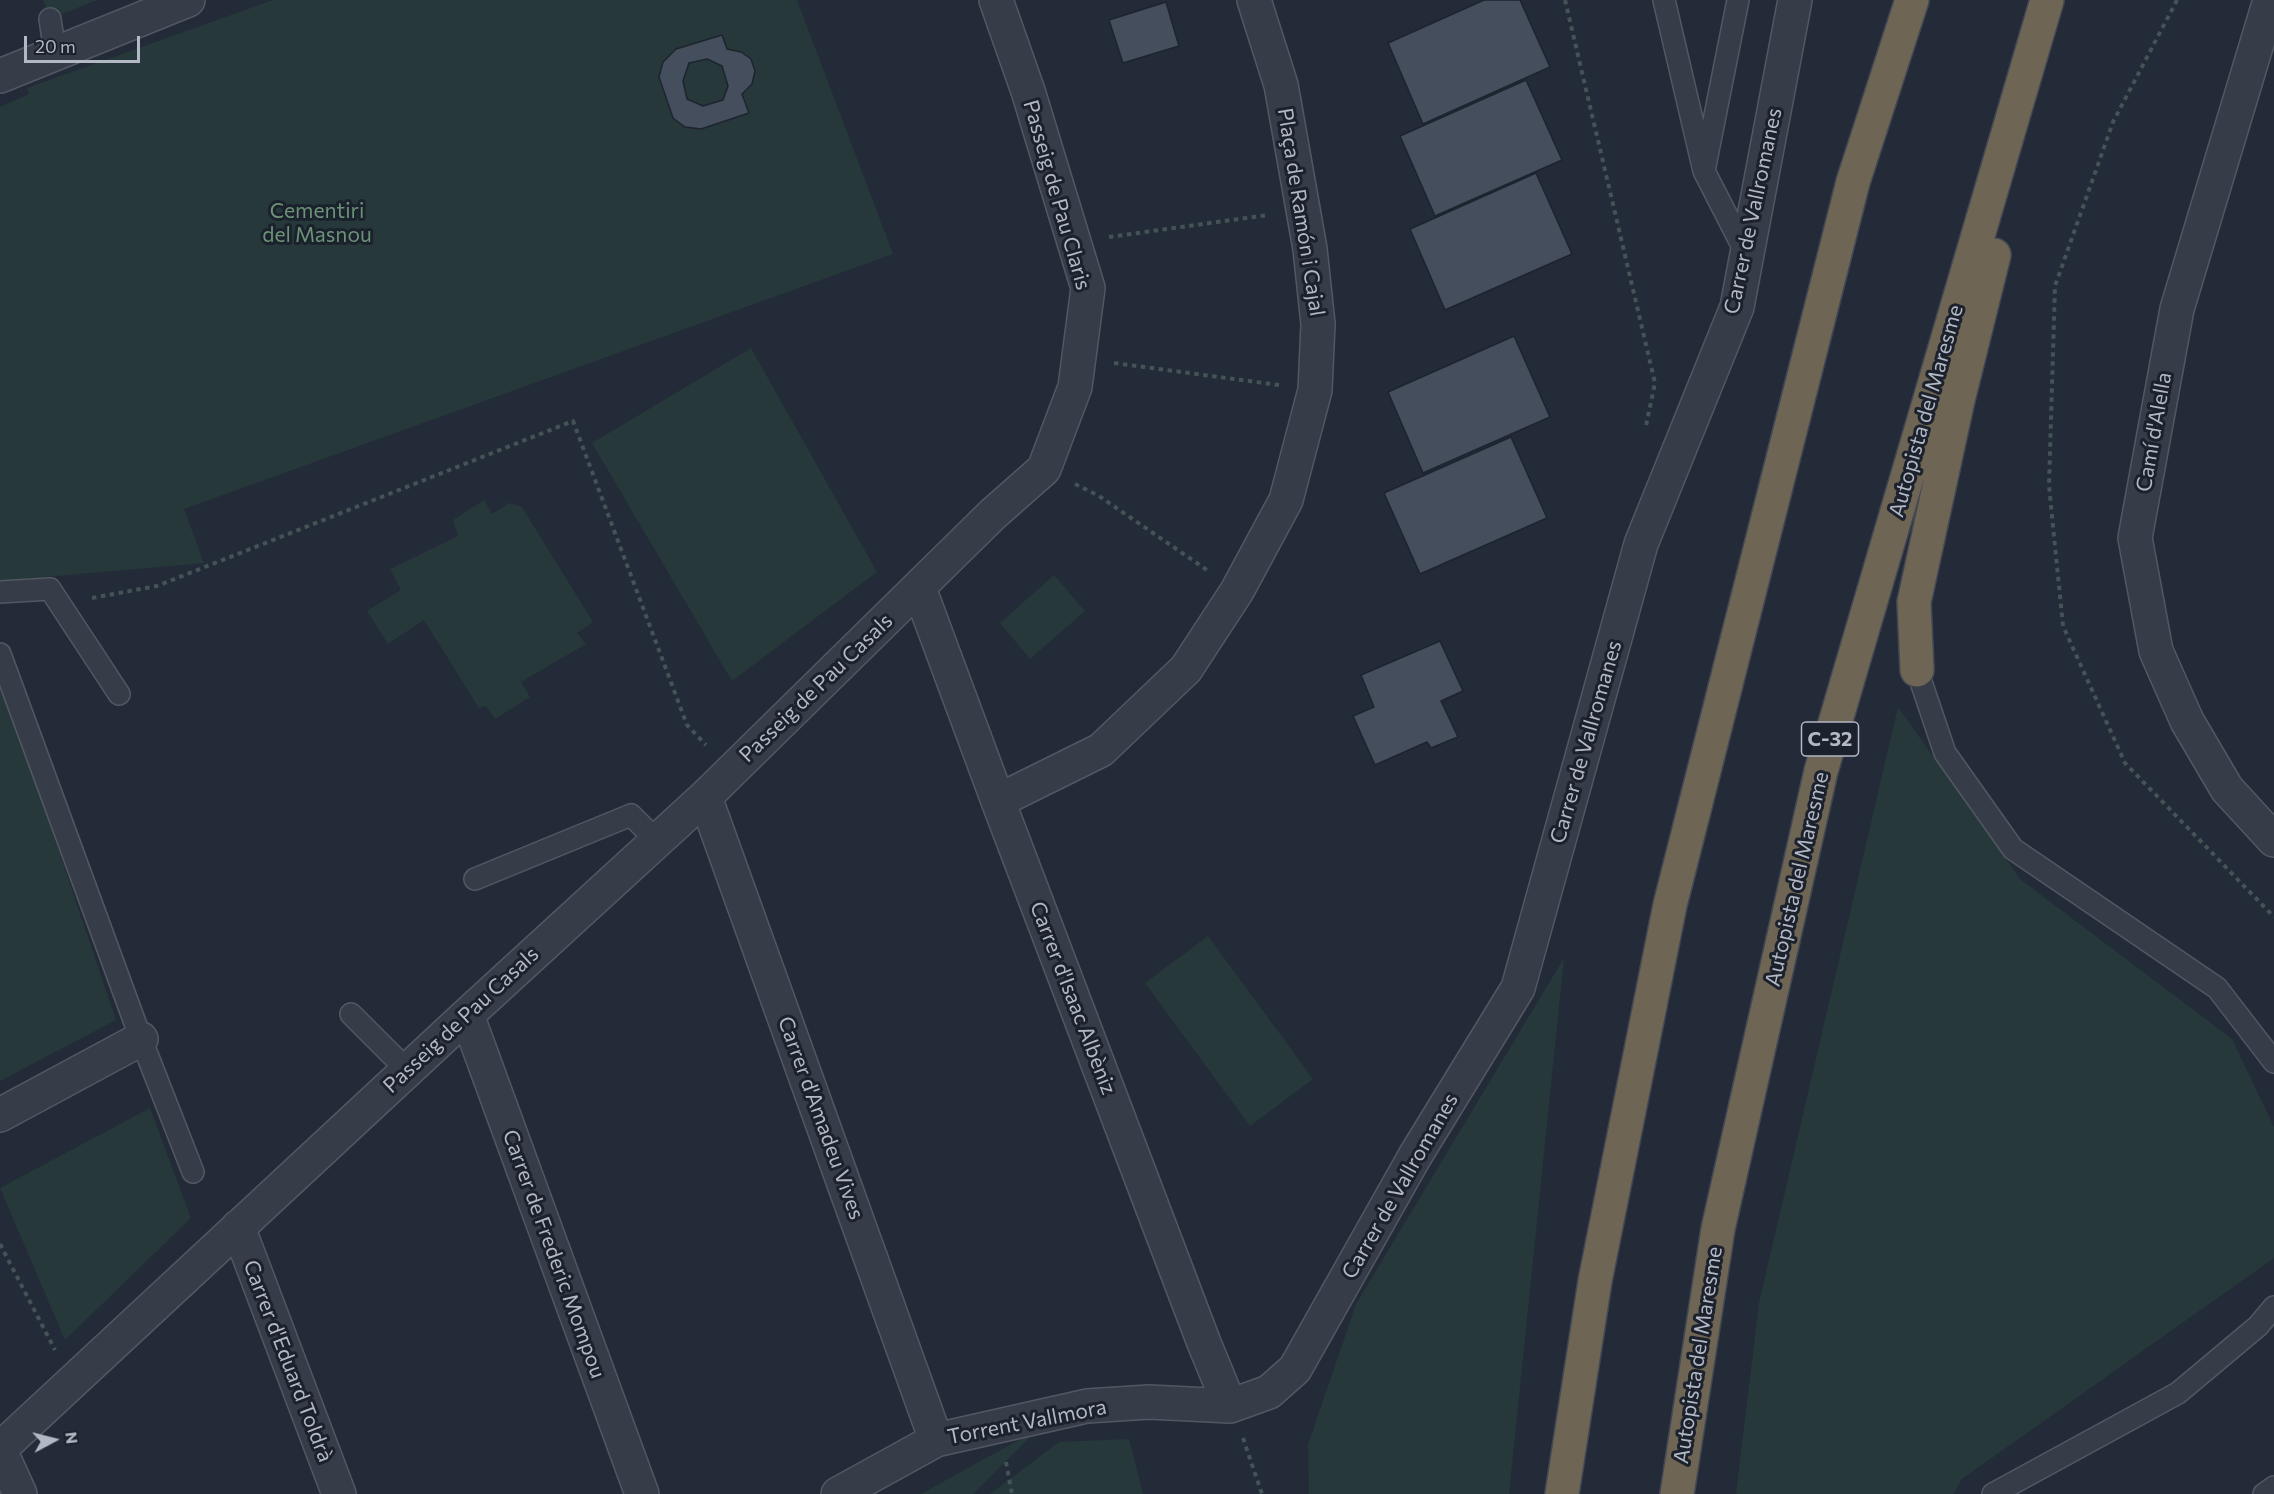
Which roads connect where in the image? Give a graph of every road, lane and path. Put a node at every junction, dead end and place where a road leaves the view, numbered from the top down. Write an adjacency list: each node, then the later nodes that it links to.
1 (188, 0): 15 (street)
2 (996, 0): 19 (street, Passeig de Pau Claris)
3 (1254, 0): 18 (street, Plaça de Ramón i Cajal)
4 (1565, 0): 23 (path)
5 (1664, 0): 17 (lane)
6 (1727, 0): 14 (lane)
7 (1738, 0): 14 (lane)
8 (1795, 0): 20 (street, Carrer de Vallromanes)
9 (1912, 0): 58 (highway)
10 (2047, 0): 59 (highway, Autopista del Maresme / C-32)
11 (2058, 0): 30 (highway)
12 (2270, 0): 35 (street, Camí d'Alella)
13 (50, 19): 15 (lane)
14 (1732, 28): 17 (lane)
15 (56, 53): 16 (street)
16 (0, 76)
17 (1704, 171): 20 (lane)
18 (1304, 209): 19 (path); 22 (street, Plaça de Ramón i Cajal)
19 (1074, 242): 25 (street, Passeig de Pau Claris)
20 (1747, 255): 23 (street, Carrer de Vallromanes)
21 (1138, 366): 22 (path)
22 (1315, 390): 26 (street, Plaça de Ramón i Cajal)
23 (1681, 448): 49 (street, Carrer de Vallromanes)
24 (1099, 496): 26 (path)
25 (919, 588): 32 (street, Passeig de Pau Casals); 34 (street, Carrer d'Isaac Albèniz)
26 (1237, 591): 34 (street, Plaça de Ramón i Cajal)
27 (0, 592): 28 (lane)
28 (61, 604): 31 (lane); 32 (path)
29 (0, 654): 40 (lane)
30 (1917, 670): 41 (lane)
31 (119, 694)
32 (730, 772): 33 (street, Passeig de Pau Casals)
33 (705, 797): 36 (street, Passeig de Pau Casals); 50 (street, Carrer d'Amadeu Vives)
34 (998, 801): 49 (street, Carrer d'Isaac Albèniz)
35 (2274, 840)
36 (657, 841): 37 (lane); 39 (street, Passeig de Pau Casals)
37 (475, 879)
38 (351, 1014): 42 (lane)
39 (467, 1015): 42 (street, Passeig de Pau Casals); 55 (street, Carrer de Frederic Mompou)
40 (141, 1040): 43 (street); 44 (lane)
41 (2274, 1062)
42 (407, 1070): 45 (street, Passeig de Pau Casals)
43 (0, 1115)
44 (193, 1172)
45 (238, 1227): 48 (street, Passeig de Pau Casals); 54 (street, Carrer d'Eduard Toldrà)
46 (0, 1244): 48 (path)
47 (2274, 1308): 60 (lane)
48 (72, 1382): 51 (street, Passeig de Pau Casals)
49 (1230, 1406): 50 (street, Torrent Vallmora); 57 (path)
50 (936, 1440): 56 (street, Torrent Vallmora)
51 (0, 1450): 53 (street)
52 (2274, 1487): 61 (lane)
53 (20, 1494)
54 (339, 1494)
55 (642, 1494)
56 (838, 1494)
57 (1262, 1494)
58 (1562, 1494)
59 (1677, 1494)
60 (1993, 1494)
61 (2264, 1494)

